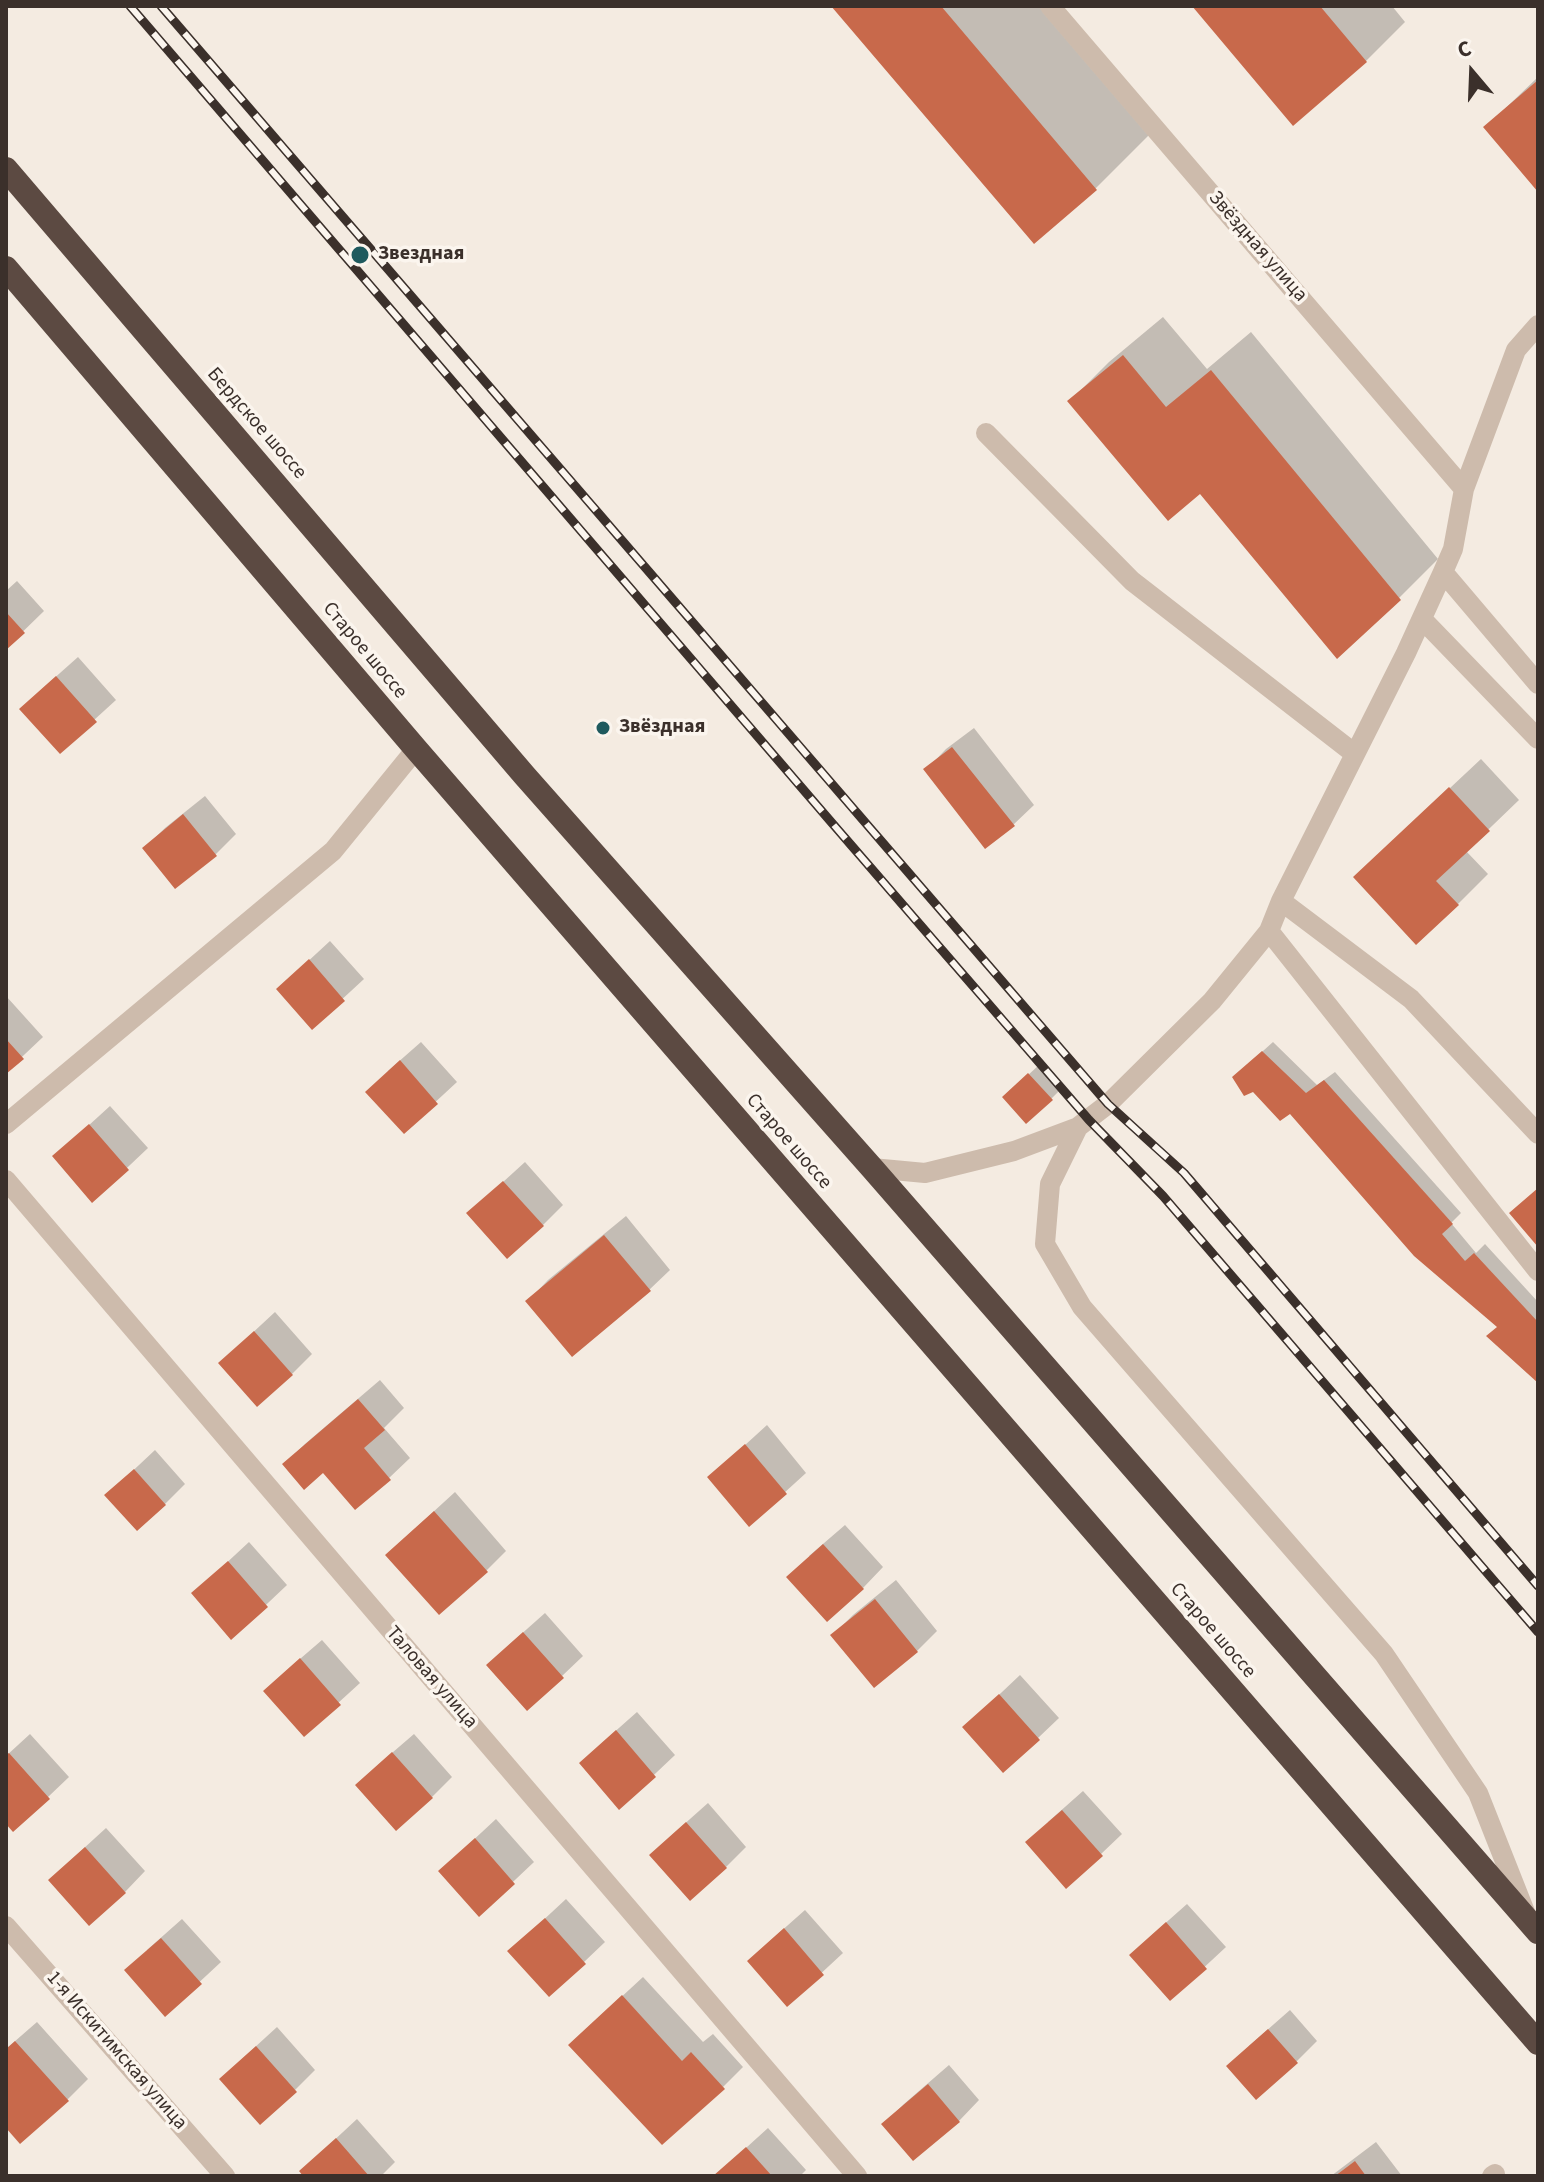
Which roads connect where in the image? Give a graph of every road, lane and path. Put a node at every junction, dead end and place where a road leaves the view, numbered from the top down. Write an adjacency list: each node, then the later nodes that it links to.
1 (1050, 6): 6 (street, Звёздная улица)
2 (6, 169): 18 (highway, Бердское шоссе)
3 (6, 268): 11 (highway, Старое шоссе)
4 (1538, 325): 6 (street)
5 (986, 433): 12 (street)
6 (1464, 489): 7 (street)
7 (1443, 572): 8 (street); 9 (street)
8 (1422, 619): 10 (street); 12 (street)
9 (1538, 684)
10 (1538, 739)
11 (416, 749): 15 (street); 23 (highway, Старое шоссе)
12 (1355, 754): 13 (street)
13 (1281, 901): 14 (street); 17 (street)
14 (1269, 931): 16 (street); 20 (street)
15 (6, 1124)
16 (1078, 1127): 18 (street); 22 (street)
17 (1538, 1134)
18 (872, 1168): 22 (highway)
19 (6, 1180): 25 (street, Таловая улица)
20 (1538, 1271)
21 (6, 1926): 24 (street, 1-я Искитимская улица)
22 (1533, 1926)
23 (1538, 2043)
24 (225, 2176)
25 (857, 2176)

